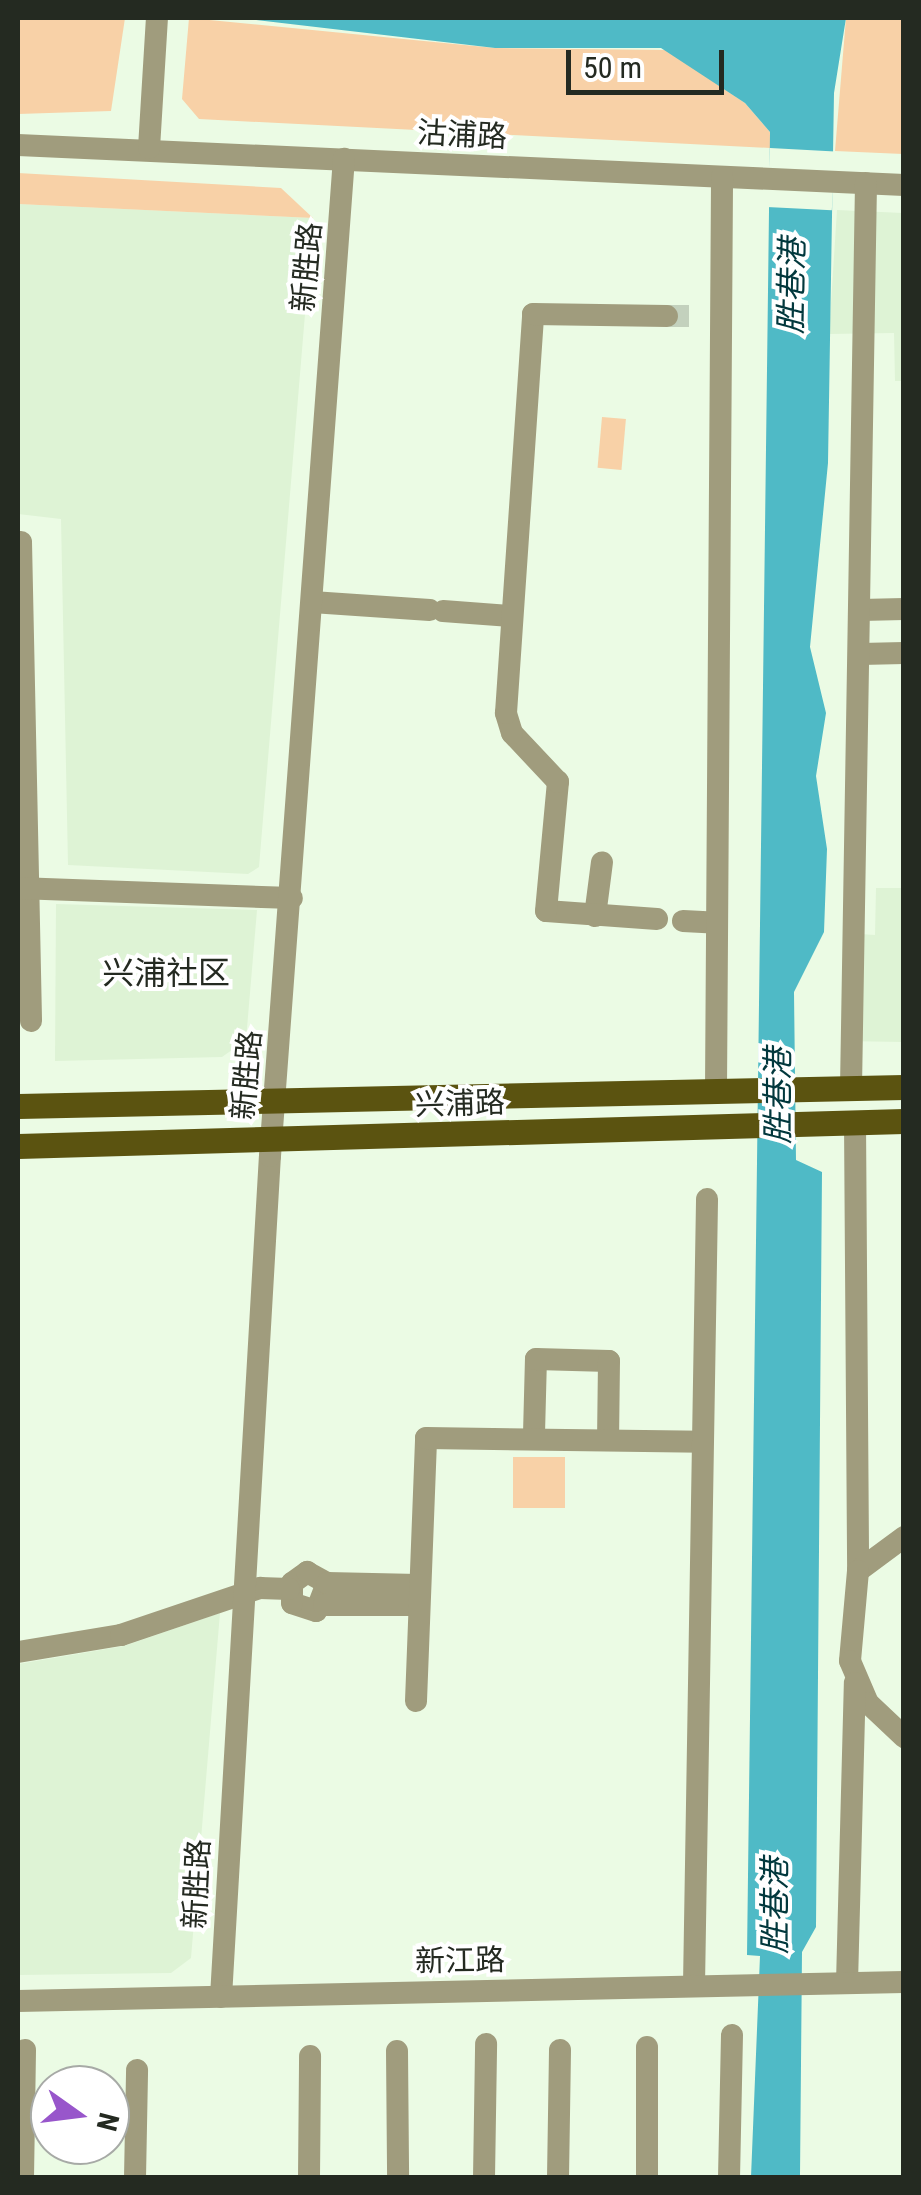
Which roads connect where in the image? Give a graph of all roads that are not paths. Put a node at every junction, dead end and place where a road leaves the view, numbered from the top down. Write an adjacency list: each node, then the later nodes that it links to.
1 (158, 18): 3 (street)
2 (18, 144): 3 (street, 沽浦路)
3 (149, 148): 4 (street, 沽浦路)
4 (344, 159): 5 (street, 沽浦路); 10 (street, 新胜路)
5 (722, 177): 6 (street, 沽浦路); 23 (street)
6 (866, 183): 7 (street, 沽浦路); 12 (street)
7 (904, 185)
8 (668, 316): 13 (street)
9 (21, 542): 16 (street)
10 (312, 602): 13 (street); 19 (street, 新胜路)
11 (904, 609): 12 (street)
12 (861, 610): 14 (street)
13 (511, 616): 20 (street)
14 (862, 654): 15 (street); 26 (street)
15 (904, 654)
16 (20, 698): 18 (street)
17 (602, 862): 20 (street)
18 (23, 888): 19 (street); 24 (street)
19 (292, 898): 28 (street, 新胜路)
20 (595, 916): 21 (street)
21 (657, 920)
22 (683, 921): 23 (street)
23 (717, 923): 27 (street)
24 (31, 1021)
25 (904, 1087): 26 (main road, 兴浦路)
26 (851, 1088): 27 (main road, 兴浦路)
27 (716, 1089): 28 (main road, 兴浦路)
28 (274, 1098): 29 (main road, 兴浦路); 32 (street, 新胜路)
29 (18, 1106)
30 (904, 1121): 31 (main road, 兴浦路)
31 (855, 1122): 32 (main road, 兴浦路); 39 (street)
32 (272, 1142): 33 (main road, 兴浦路); 43 (street, 新胜路)
33 (18, 1146)
34 (708, 1200): 37 (street)
35 (534, 1434): 36 (street); 36 (street); 41 (street)
36 (608, 1438): 37 (street)
37 (702, 1442): 50 (street)
38 (904, 1537): 39 (street)
39 (858, 1571): 45 (street)
40 (326, 1594): 41 (street); 42 (street); 42 (street)
41 (418, 1595): 46 (street)
42 (290, 1596): 43 (street)
43 (244, 1597): 44 (street); 51 (street, 新胜路)
44 (18, 1652)
45 (854, 1683): 47 (street); 49 (street)
46 (416, 1701)
47 (904, 1737)
48 (904, 1982): 49 (street, 新江路)
49 (847, 1983): 50 (street, 新江路)
50 (694, 1985): 51 (street, 新江路)
51 (221, 1997): 52 (street, 新江路)
52 (18, 2001)
53 (732, 2036): 68 (street)
54 (486, 2044): 65 (street)
55 (647, 2048): 67 (street)
56 (25, 2050): 61 (street)
57 (560, 2050): 66 (street)
58 (396, 2051): 64 (street)
59 (310, 2056): 63 (street)
60 (136, 2070): 62 (street)
61 (23, 2178)
62 (135, 2178)
63 (309, 2178)
64 (398, 2178)
65 (484, 2178)
66 (558, 2178)
67 (647, 2178)
68 (730, 2178)

